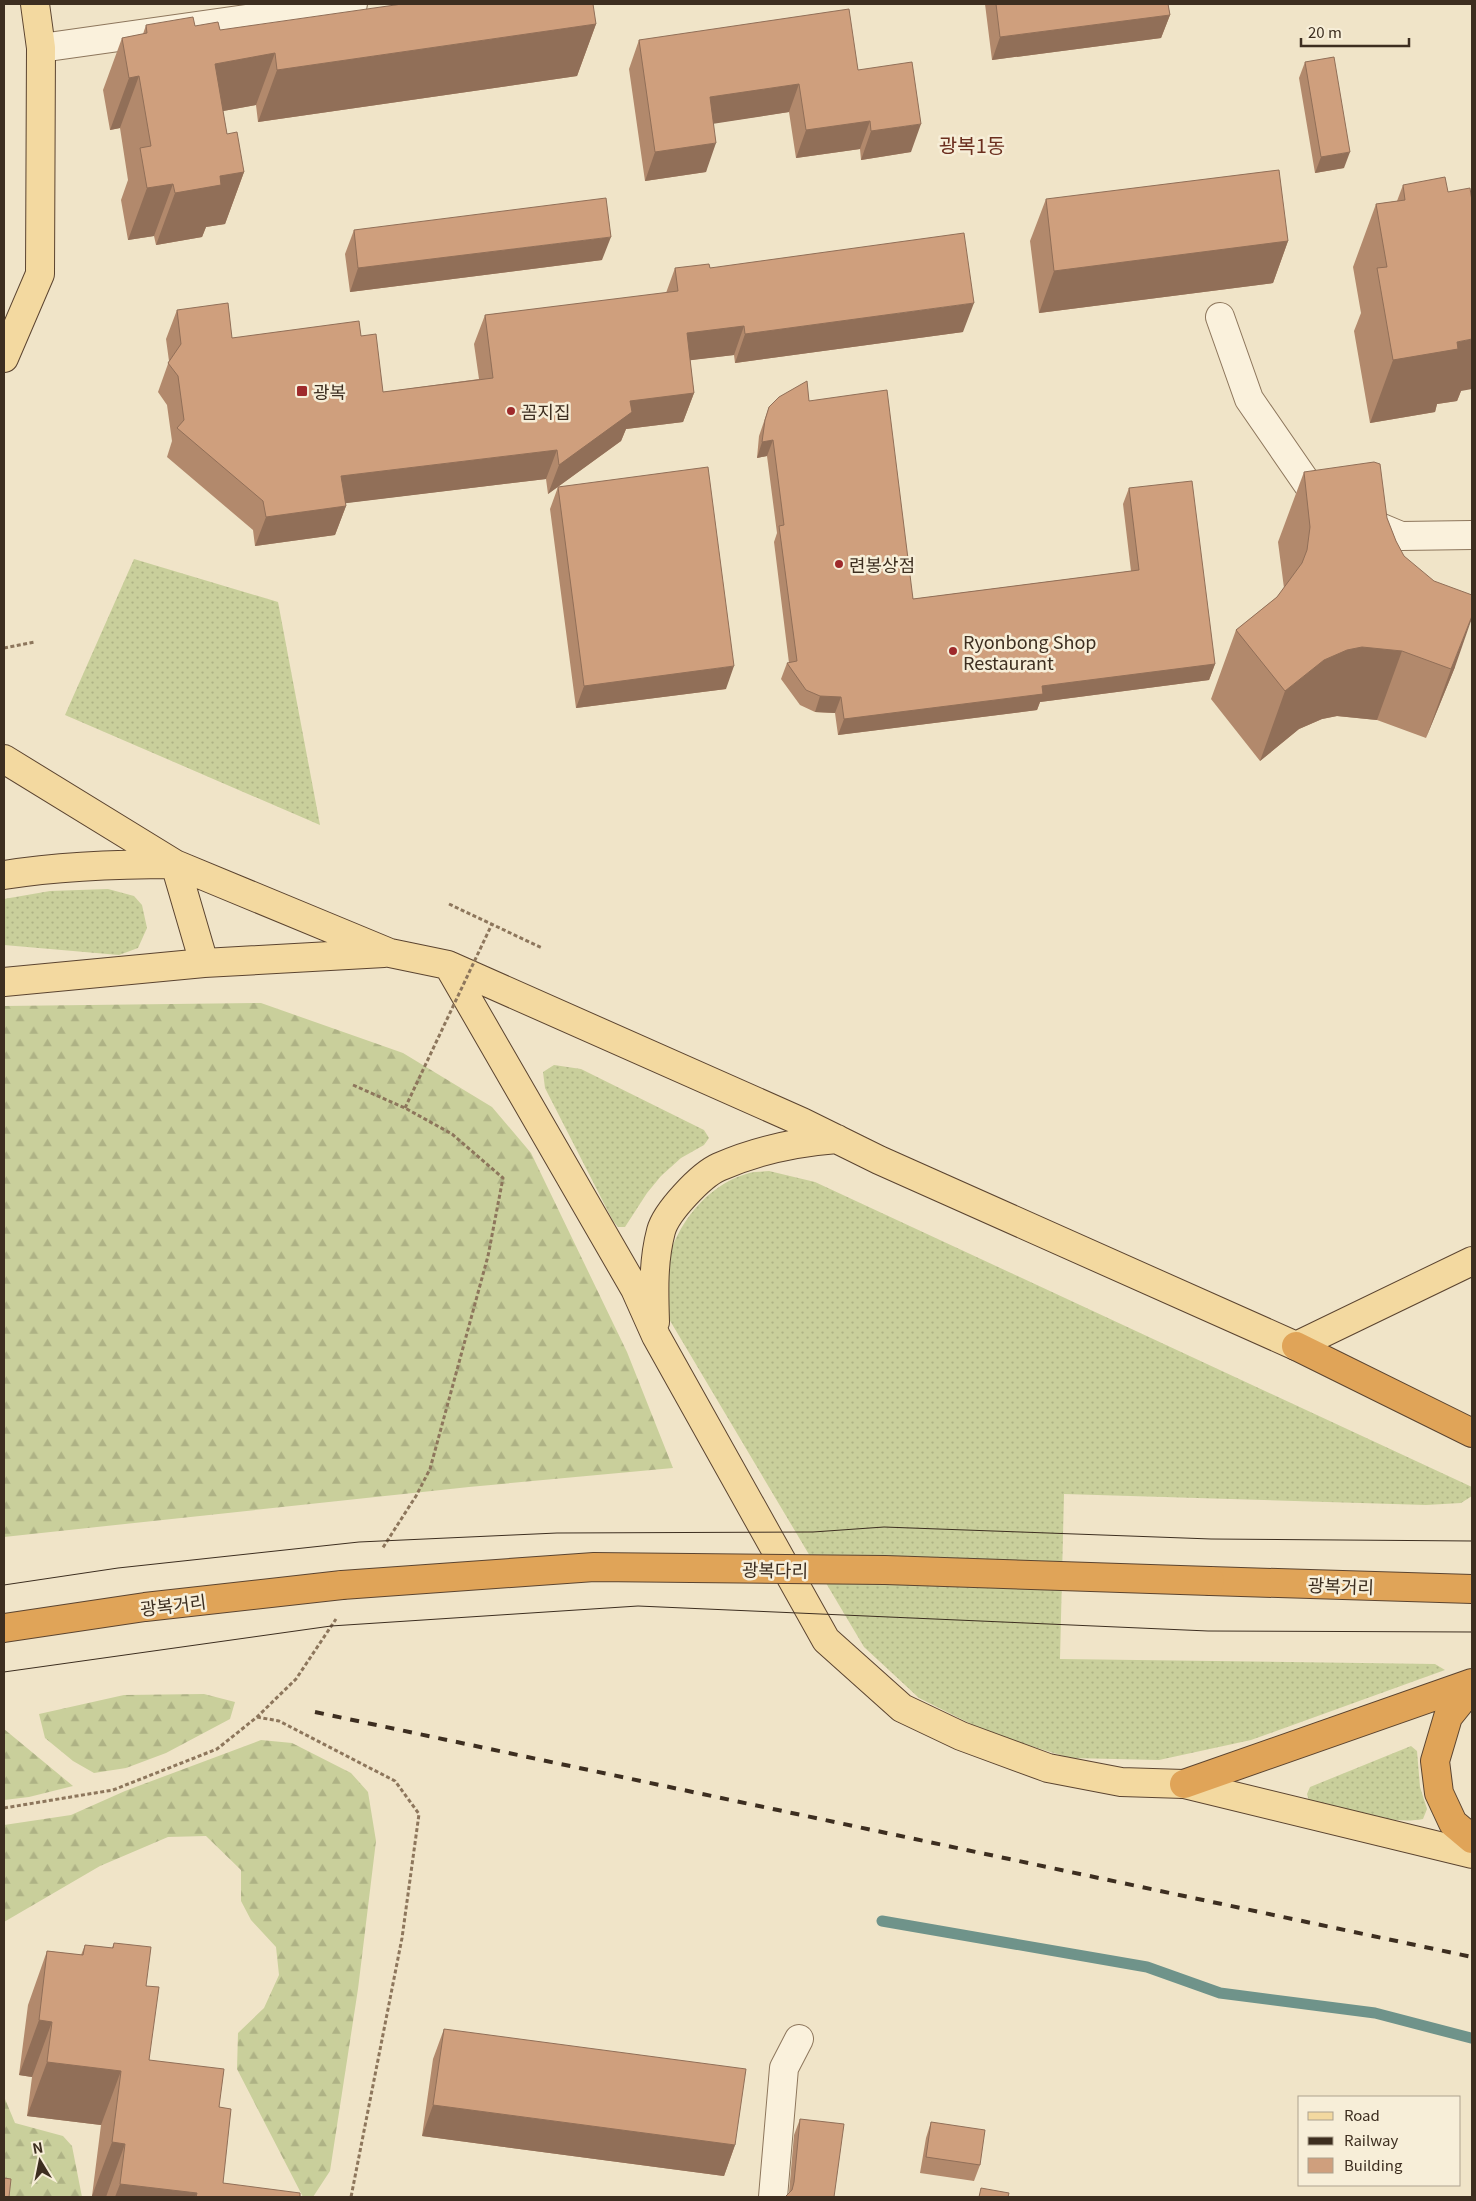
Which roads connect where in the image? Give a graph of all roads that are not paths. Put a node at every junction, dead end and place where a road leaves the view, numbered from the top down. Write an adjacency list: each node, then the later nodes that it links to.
1 (35, 4): 3 (main road)
2 (353, 4): 3 (lane)
3 (40, 48): 5 (main road)
4 (1220, 317): 6 (lane)
5 (4, 358)
6 (1472, 535)
7 (4, 759): 8 (main road)
8 (175, 864): 9 (main road); 10 (main road); 11 (main road)
9 (4, 876)
10 (390, 952): 11 (main road); 12 (main road)
11 (204, 963): 13 (main road)
12 (448, 965): 14 (main road); 16 (main road)
13 (4, 982)
14 (839, 1139): 16 (main road); 17 (main road)
15 (1472, 1261): 17 (main road)
16 (656, 1336): 24 (main road)
17 (1296, 1346): 18 (highway)
18 (1472, 1433)
19 (1210, 1581): 20 (highway, 광복다리, bridge); 21 (highway, 광복거리)
20 (342, 1585): 22 (highway, 광복거리)
21 (1472, 1589)
22 (4, 1628)
23 (1472, 1685): 24 (highway); 25 (highway)
24 (1184, 1784): 26 (main road)
25 (1472, 1839)
26 (1472, 1854)
27 (799, 2039): 28 (lane)
28 (773, 2197)

